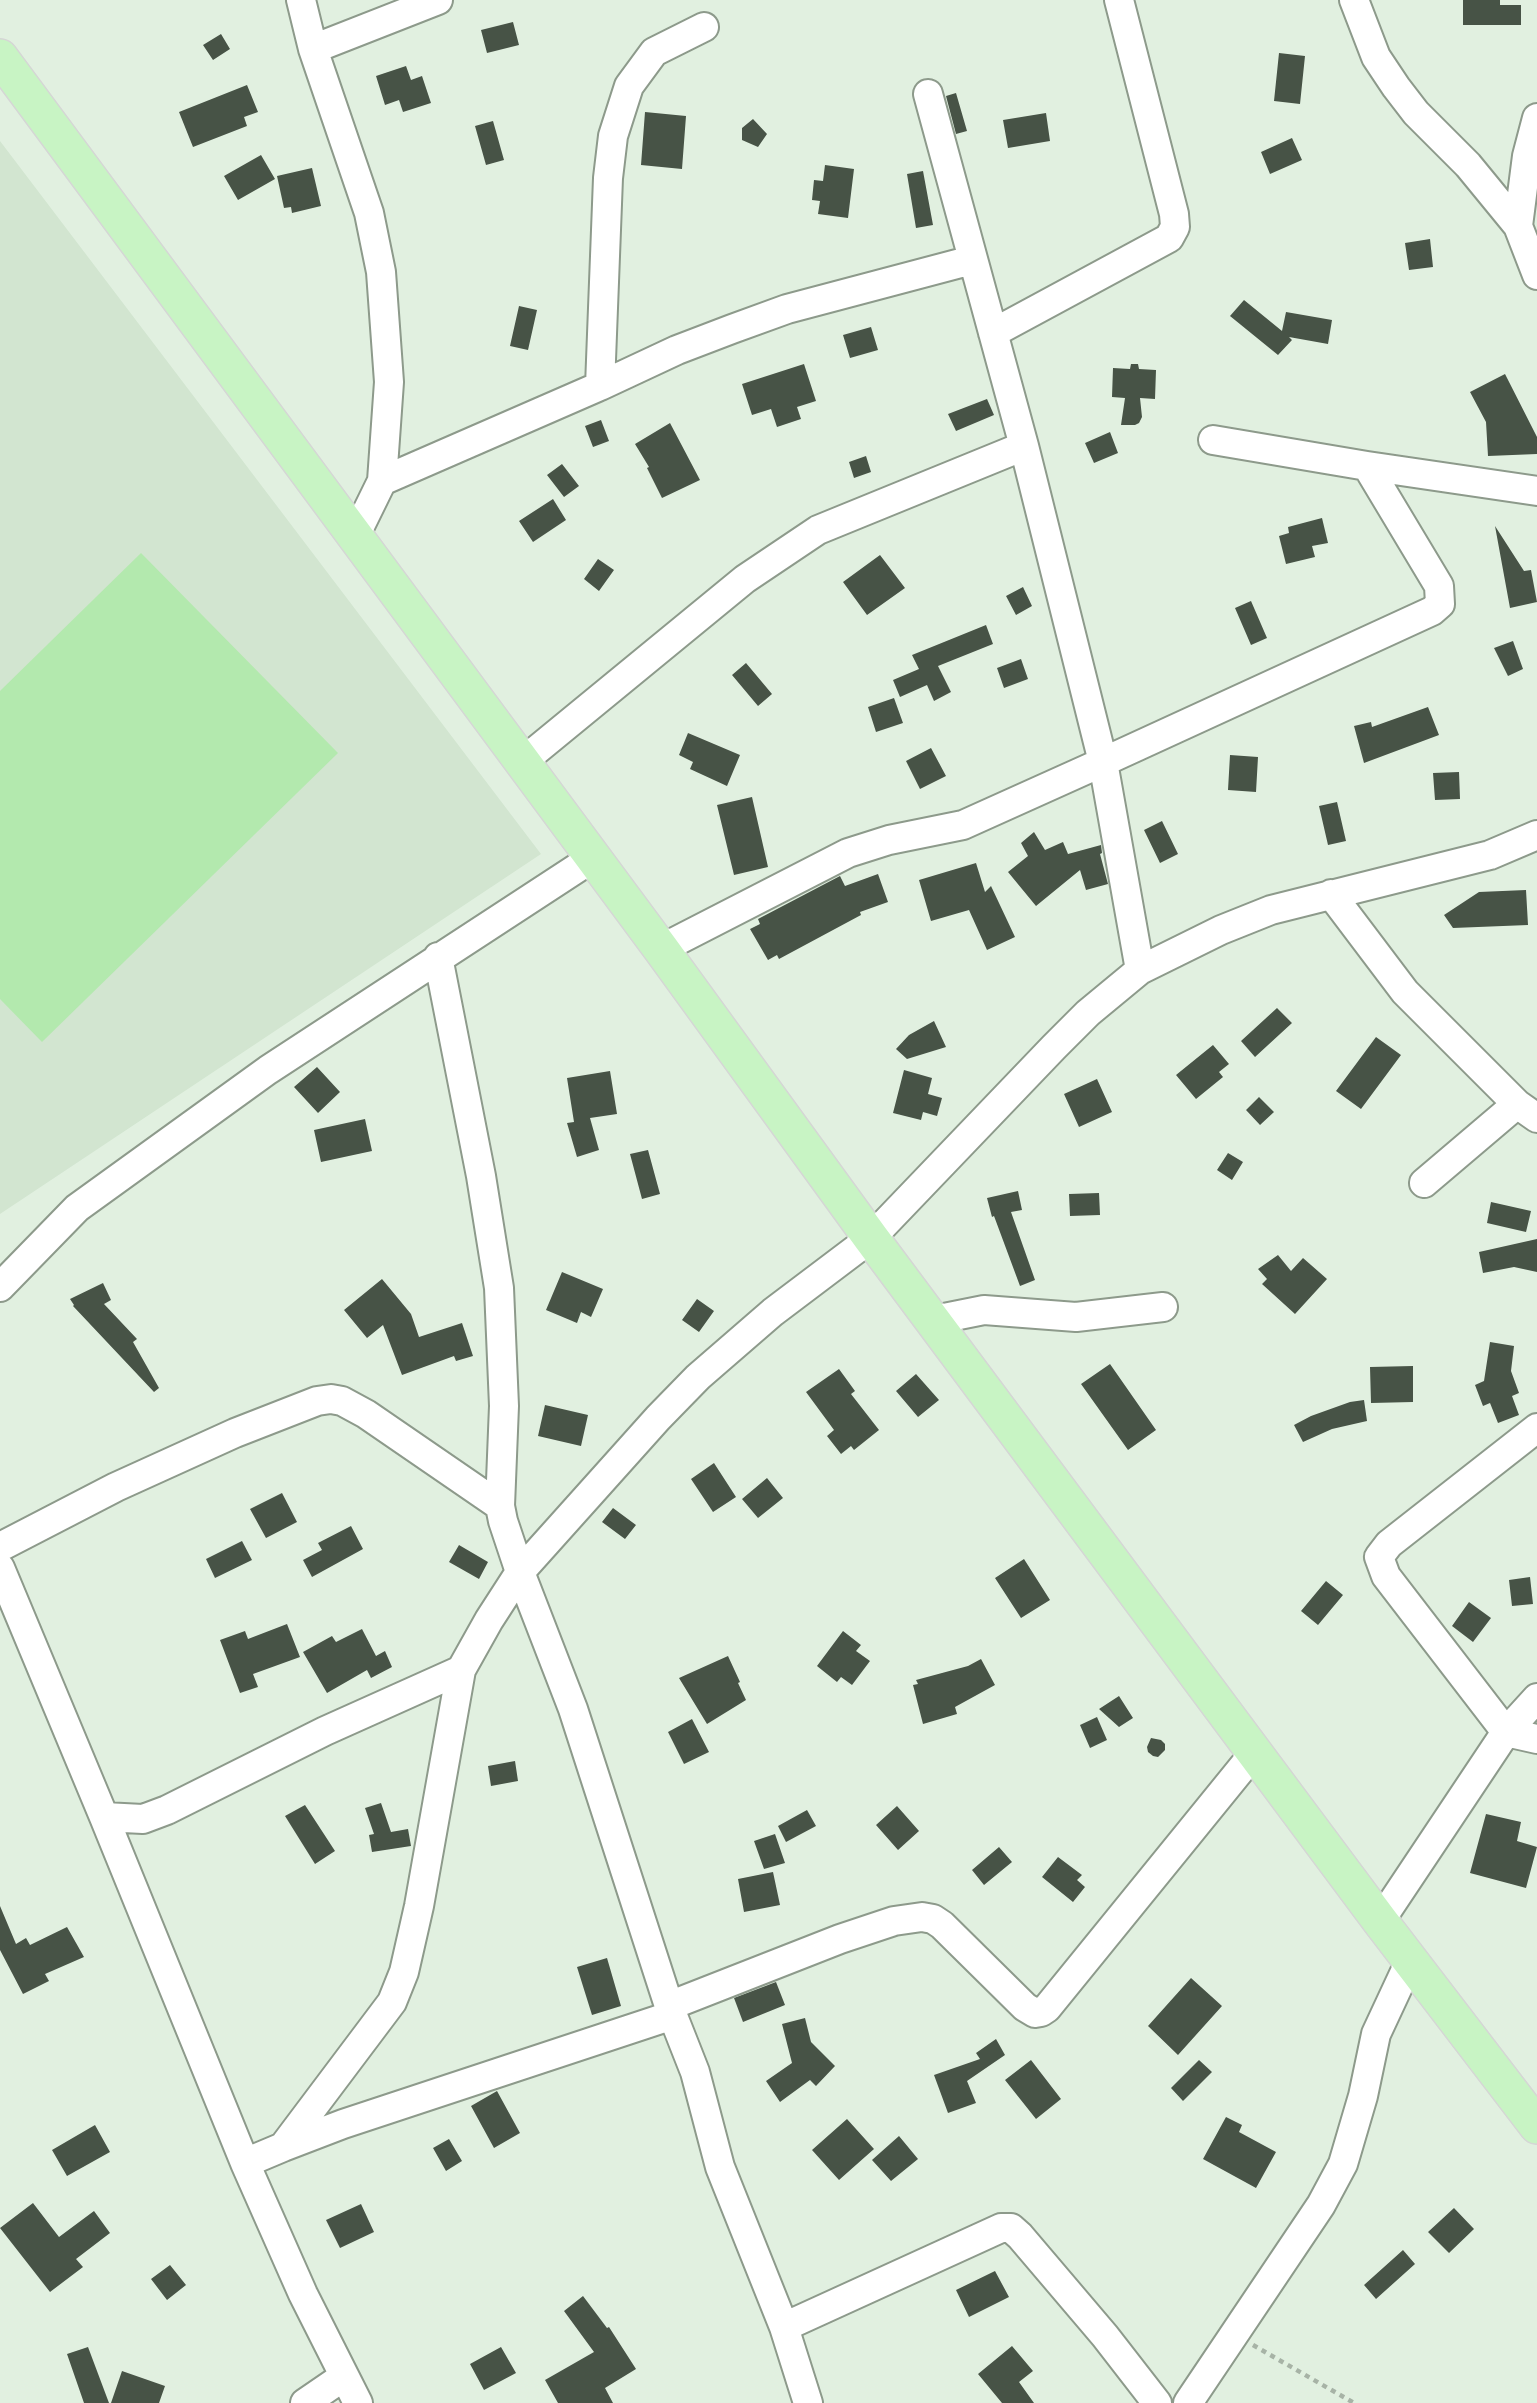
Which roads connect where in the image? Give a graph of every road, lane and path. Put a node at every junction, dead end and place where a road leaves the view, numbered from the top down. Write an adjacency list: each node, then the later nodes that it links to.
1 (302, 0): 6 (street)
2 (438, 0): 6 (street)
3 (1119, 0): 13 (street)
4 (1354, 0): 10 (street)
5 (704, 27): 14 (street)
6 (313, 49): 18 (street)
7 (0, 57): 20 (main road)
8 (928, 94): 11 (street)
9 (1537, 118): 10 (street)
10 (1518, 226): 12 (street)
11 (972, 260): 13 (street); 14 (street)
12 (1537, 275)
13 (993, 333): 16 (street)
14 (600, 386): 18 (street)
15 (1213, 440): 17 (street)
16 (1024, 446): 21 (street); 22 (street)
17 (1367, 466): 19 (street); 22 (street)
18 (382, 481): 20 (street)
19 (1537, 491)
20 (356, 534): 21 (main road)
21 (522, 762): 24 (main road)
22 (1103, 762): 26 (street); 28 (street)
23 (1537, 835): 25 (street)
24 (594, 857): 26 (main road); 27 (street)
25 (1331, 894): 28 (street); 29 (street)
26 (661, 949): 31 (main road)
27 (438, 957): 32 (street); 36 (street)
28 (1140, 970): 31 (street)
29 (1527, 1111): 30 (street)
30 (1424, 1184)
31 (871, 1237): 34 (main road); 39 (street)
32 (0, 1287)
33 (1163, 1307): 34 (street)
34 (934, 1320): 44 (main road)
35 (1537, 1427): 42 (street)
36 (500, 1506): 37 (street); 39 (street)
37 (0, 1547)
38 (0, 1568): 45 (street)
39 (520, 1572): 40 (street); 48 (street)
40 (461, 1670): 45 (street); 50 (street)
41 (1537, 1698): 42 (street)
42 (1506, 1732): 43 (street); 46 (street)
43 (1537, 1739)
44 (1255, 1752): 46 (main road); 48 (street)
45 (104, 1817): 51 (street)
46 (1380, 1921): 47 (main road)
47 (1411, 1959): 49 (main road); 53 (street)
48 (671, 2010): 50 (street); 52 (street)
49 (1537, 2126)
50 (283, 2147): 51 (street)
51 (245, 2163): 54 (street)
52 (784, 2327): 57 (street); 58 (street)
53 (1234, 2334): 59 (street); 60 (path)
54 (343, 2376): 55 (street); 56 (street)
55 (305, 2403)
56 (358, 2403)
57 (808, 2403)
58 (1157, 2403)
59 (1188, 2403)
60 (1354, 2403)

